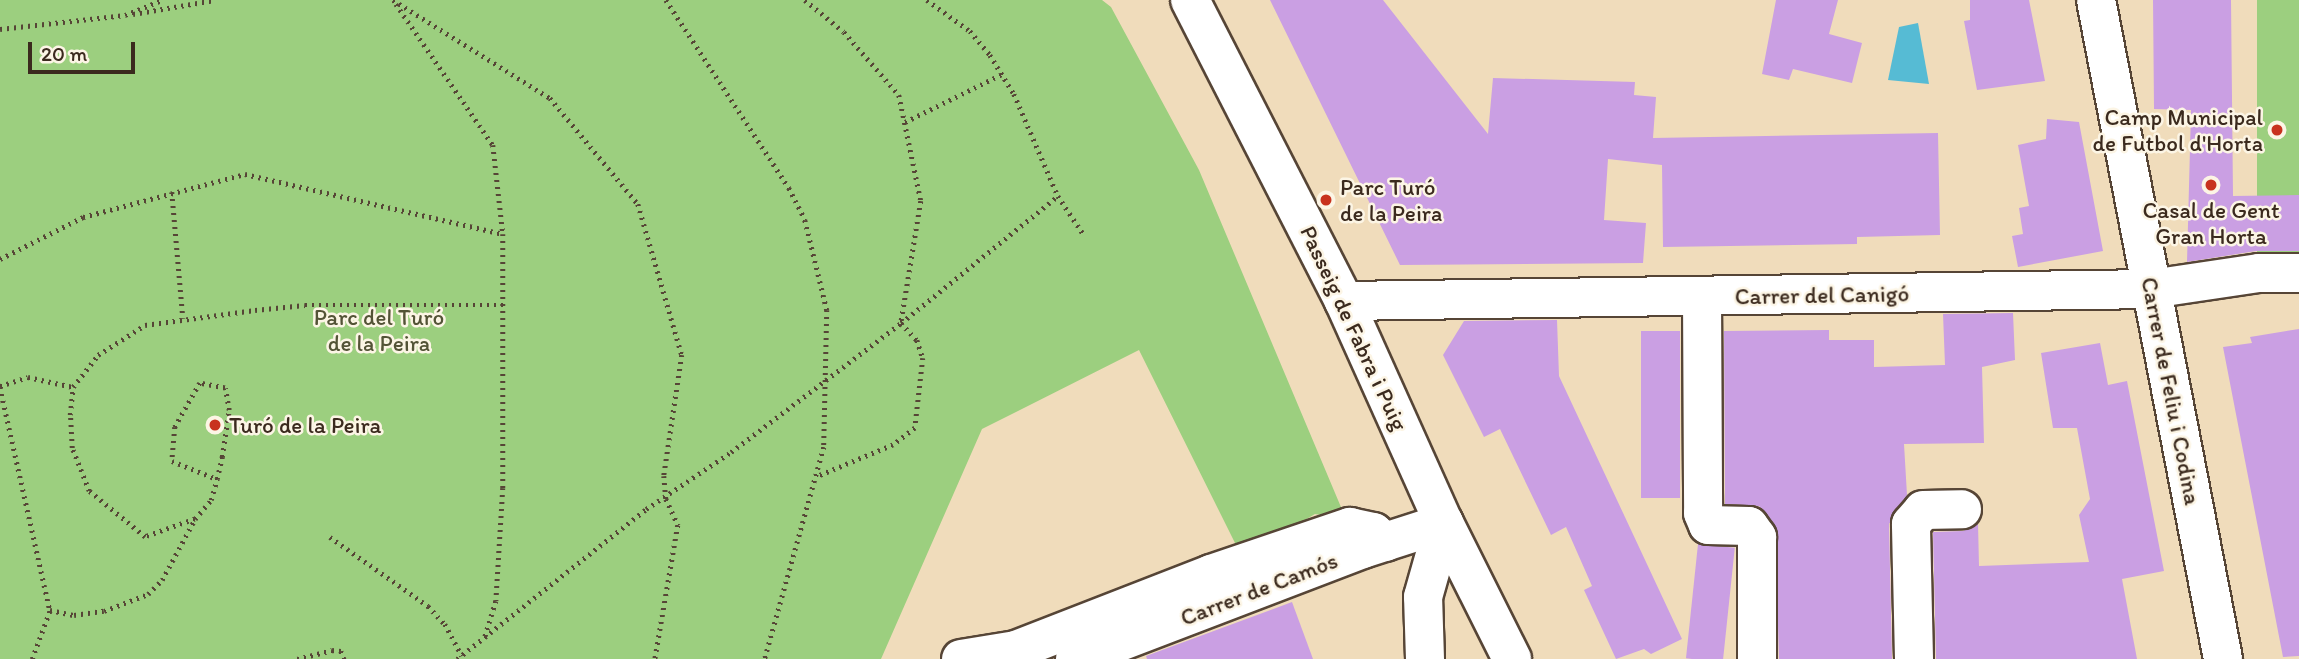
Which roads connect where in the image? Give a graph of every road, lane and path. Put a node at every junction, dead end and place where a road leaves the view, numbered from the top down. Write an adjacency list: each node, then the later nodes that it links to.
1 (162, 0): 9 (path)
2 (215, 0): 9 (path)
3 (393, 0): 15 (path); 30 (path)
4 (666, 0): 25 (path)
5 (805, 0): 12 (path)
6 (927, 0): 11 (path)
7 (1190, 0): 21 (street, Passeig de Fabra i Puig)
8 (2096, 0): 19 (street, Carrer de Feliu i Codina)
9 (125, 15): 10 (path)
10 (0, 29)
11 (1002, 74): 12 (path); 14 (path)
12 (905, 122): 24 (path)
13 (172, 192): 15 (path); 17 (path); 23 (path)
14 (1058, 196): 16 (path); 24 (path)
15 (503, 234): 22 (path)
16 (1084, 235)
17 (0, 259)
18 (2299, 273): 19 (street, Carrer del Canigó)
19 (2151, 289): 20 (street, Carrer del Canigó); 50 (street, Carrer de Feliu i Codina)
20 (1702, 297): 21 (street, Carrer del Canigó); 48 (street)
21 (1344, 301): 33 (street, Passeig de Fabra i Puig)
22 (503, 305): 23 (path); 37 (path)
23 (183, 319): 27 (path)
24 (901, 323): 25 (path); 28 (path)
25 (829, 378): 28 (path); 30 (path)
26 (0, 386): 27 (path); 36 (path)
27 (72, 387): 32 (path)
28 (816, 477): 43 (path)
29 (217, 479): 29 (path); 32 (path)
30 (666, 499): 37 (path); 42 (path)
31 (1962, 509): 49 (street)
32 (195, 519): 36 (path)
33 (1444, 523): 35 (street, Carrer de Camós); 46 (street); 47 (street, Passeig de Fabra i Puig)
34 (330, 537): 38 (path)
35 (1386, 542): 44 (street); 45 (street, Carrer de Camós)
36 (50, 610): 39 (path)
37 (485, 639): 38 (path)
38 (460, 657)
39 (32, 659)
40 (297, 659): 41 (path)
41 (344, 659)
42 (655, 659)
43 (765, 659)
44 (961, 659)
45 (1075, 659)
46 (1425, 659)
47 (1512, 659)
48 (1757, 659)
49 (1914, 659)
50 (2223, 659)

